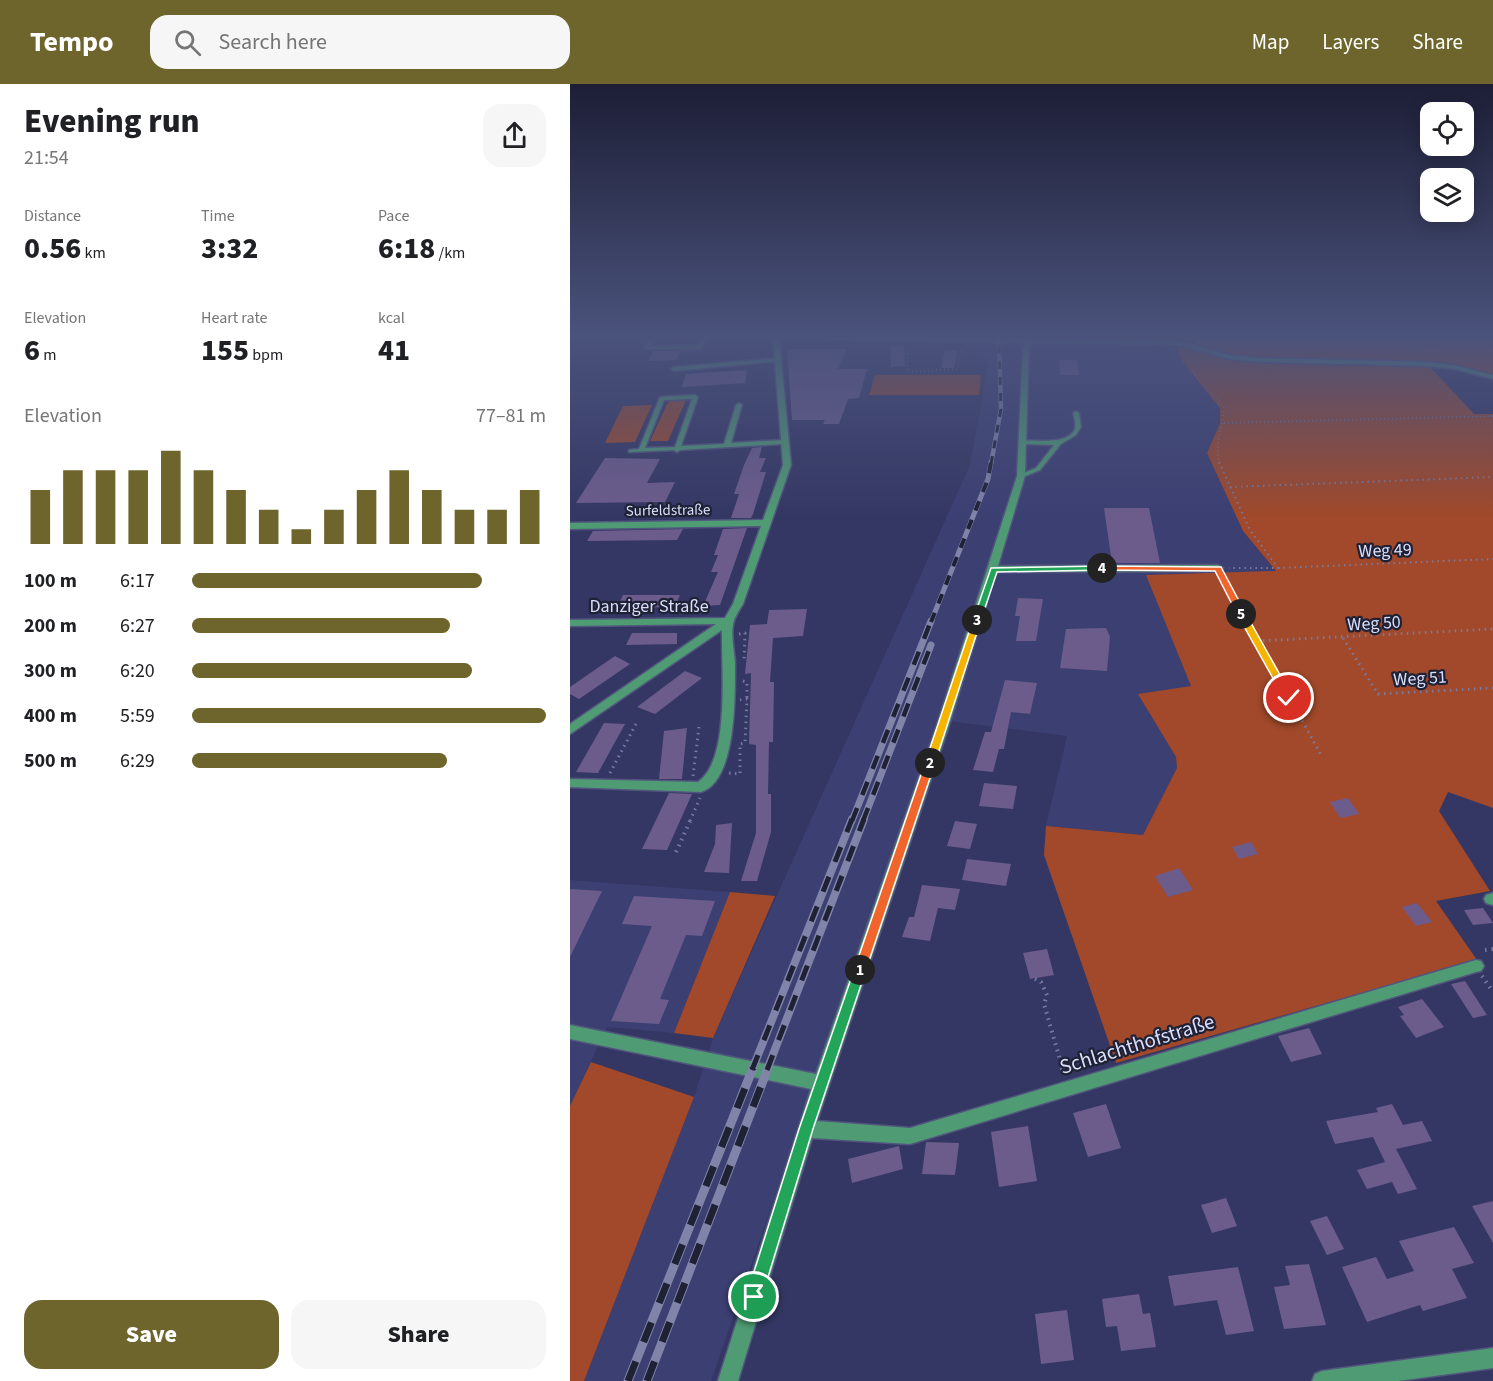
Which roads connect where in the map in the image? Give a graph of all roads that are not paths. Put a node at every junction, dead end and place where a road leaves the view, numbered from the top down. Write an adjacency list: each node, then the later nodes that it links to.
1 (678, 398): 13 (lane)
2 (695, 398): 11 (lane)
3 (780, 398): 7 (street)
4 (1024, 398): 8 (street)
5 (739, 405): 10 (lane)
6 (1076, 413): 9 (lane)
7 (783, 442): 10 (lane); 15 (street)
8 (1023, 442): 9 (lane); 14 (street)
9 (1059, 443): 14 (lane)
10 (727, 445): 11 (lane)
11 (676, 450): 13 (lane)
12 (631, 451): 13 (lane)
13 (641, 451)
14 (1021, 476): 18 (street)
15 (766, 523): 16 (street, Surfeldstraße); 19 (street)
16 (570, 526)
17 (1218, 568): 18 (street)
18 (993, 569): 25 (street)
19 (728, 621): 20 (street, Danziger Straße); 21 (street); 22 (street)
20 (570, 623)
21 (570, 730)
22 (570, 783)
23 (1476, 966): 26 (street, Schlachthofstraße)
24 (570, 1032): 25 (street)
25 (822, 1083): 26 (street)
26 (806, 1129): 28 (street)
27 (1493, 1358): 29 (street)
28 (728, 1381)
29 (1322, 1381)

